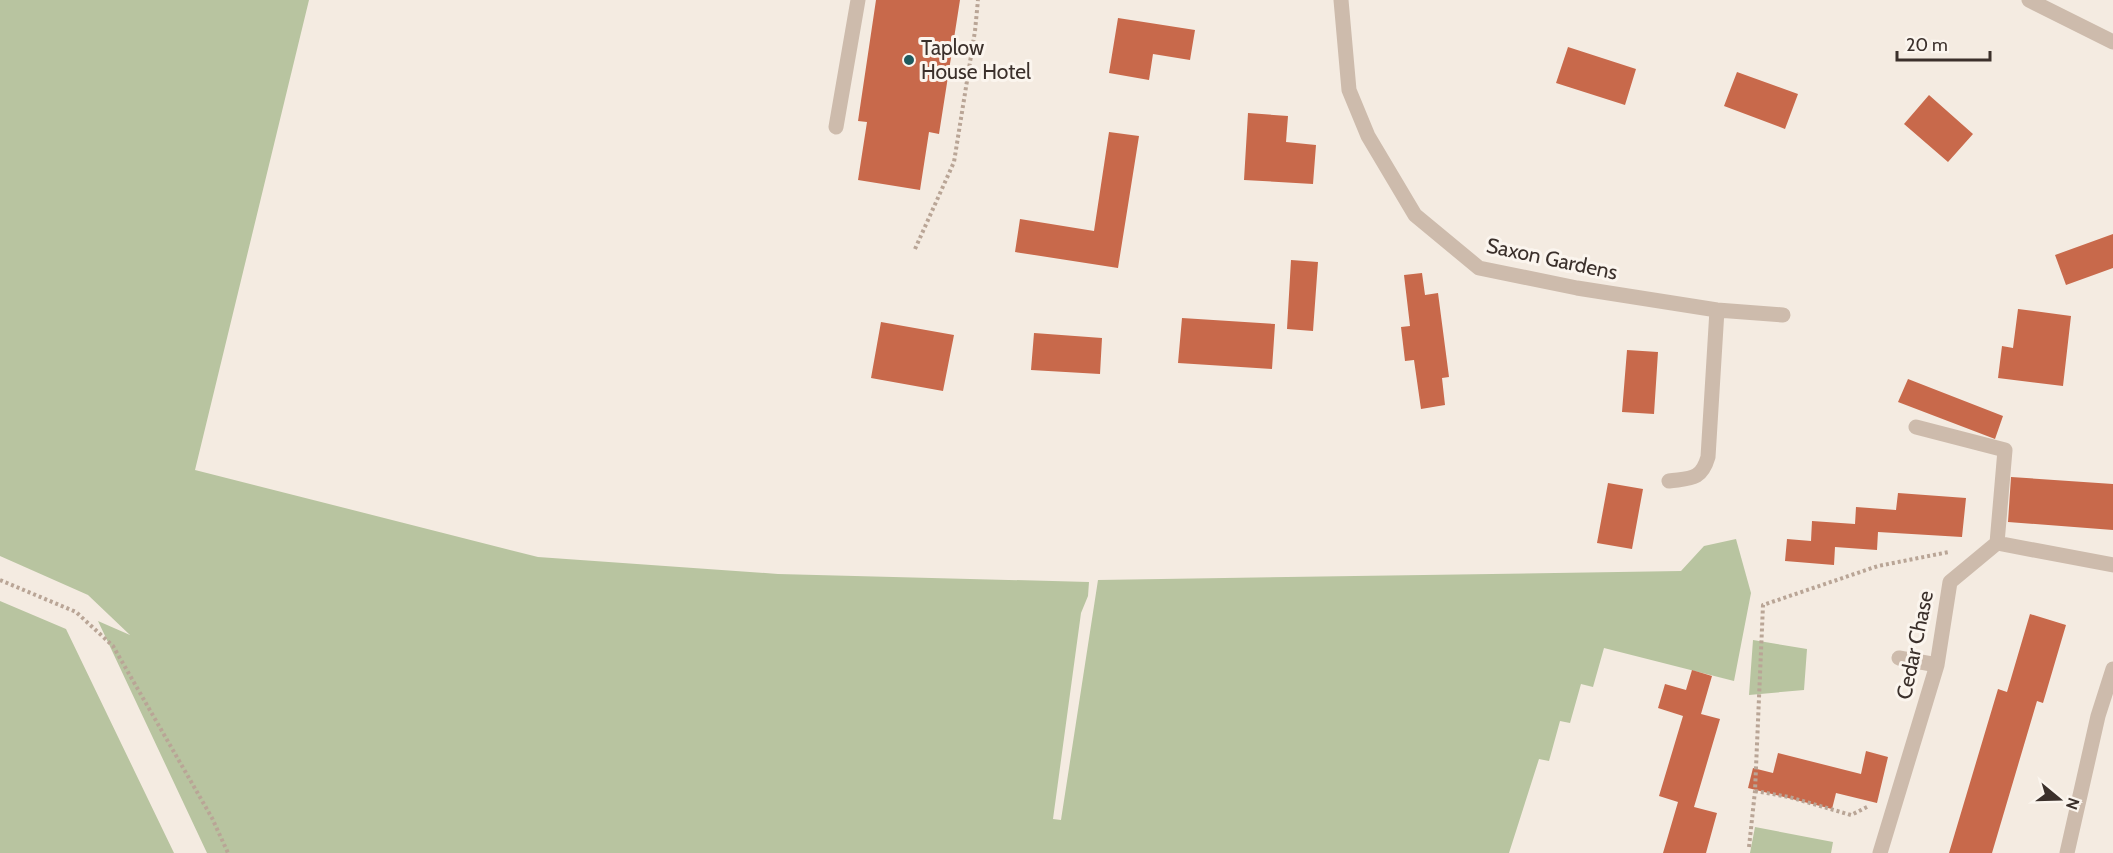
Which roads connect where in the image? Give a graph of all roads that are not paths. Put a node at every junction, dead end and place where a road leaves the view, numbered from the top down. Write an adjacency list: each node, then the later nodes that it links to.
1 (858, 0): 5 (street)
2 (1341, 0): 6 (street, Saxon Gardens)
3 (2029, 0): 4 (street)
4 (2113, 42)
5 (836, 127)
6 (1717, 310): 7 (street, Saxon Gardens); 9 (street)
7 (1783, 315)
8 (1916, 427): 10 (street)
9 (1669, 481)
10 (1997, 543): 11 (street); 13 (street, Cedar Chase)
11 (2113, 565)
12 (1899, 658): 13 (street)
13 (1937, 665): 15 (street, Cedar Chase)
14 (2113, 669): 16 (street)
15 (1880, 853)
16 (2067, 853)

